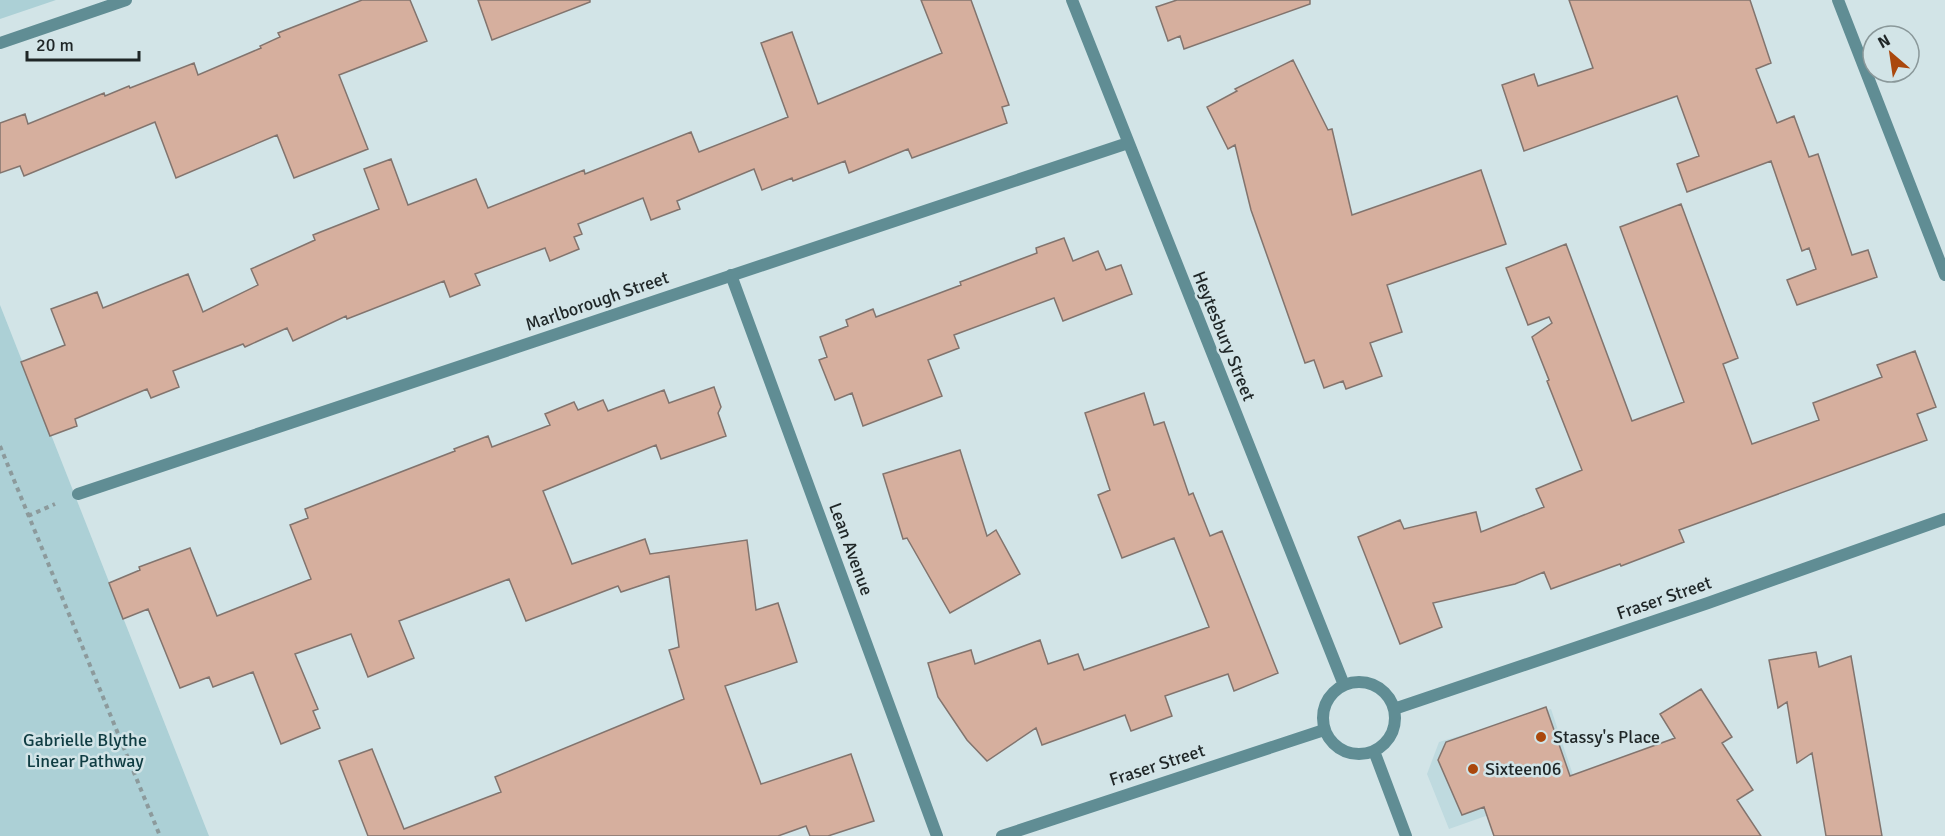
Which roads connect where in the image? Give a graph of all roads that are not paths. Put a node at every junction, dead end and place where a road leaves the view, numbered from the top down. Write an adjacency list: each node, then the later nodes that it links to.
1 (126, 0): 4 (street)
2 (1072, 0): 5 (street, Heytesbury Street)
3 (1838, 0): 7 (street)
4 (0, 43)
5 (1128, 143): 6 (street, Marlborough Street); 10 (street, Heytesbury Street)
6 (731, 275): 8 (street, Marlborough Street); 14 (street, Lean Avenue)
7 (1945, 275)
8 (78, 494)
9 (1945, 519): 11 (street, Fraser Street)
10 (1344, 685): 11 (street); 12 (street)
11 (1394, 709): 13 (street)
12 (1324, 730): 13 (street); 15 (street, Fraser Street)
13 (1374, 751): 16 (street)
14 (937, 836)
15 (1002, 836)
16 (1406, 836)

